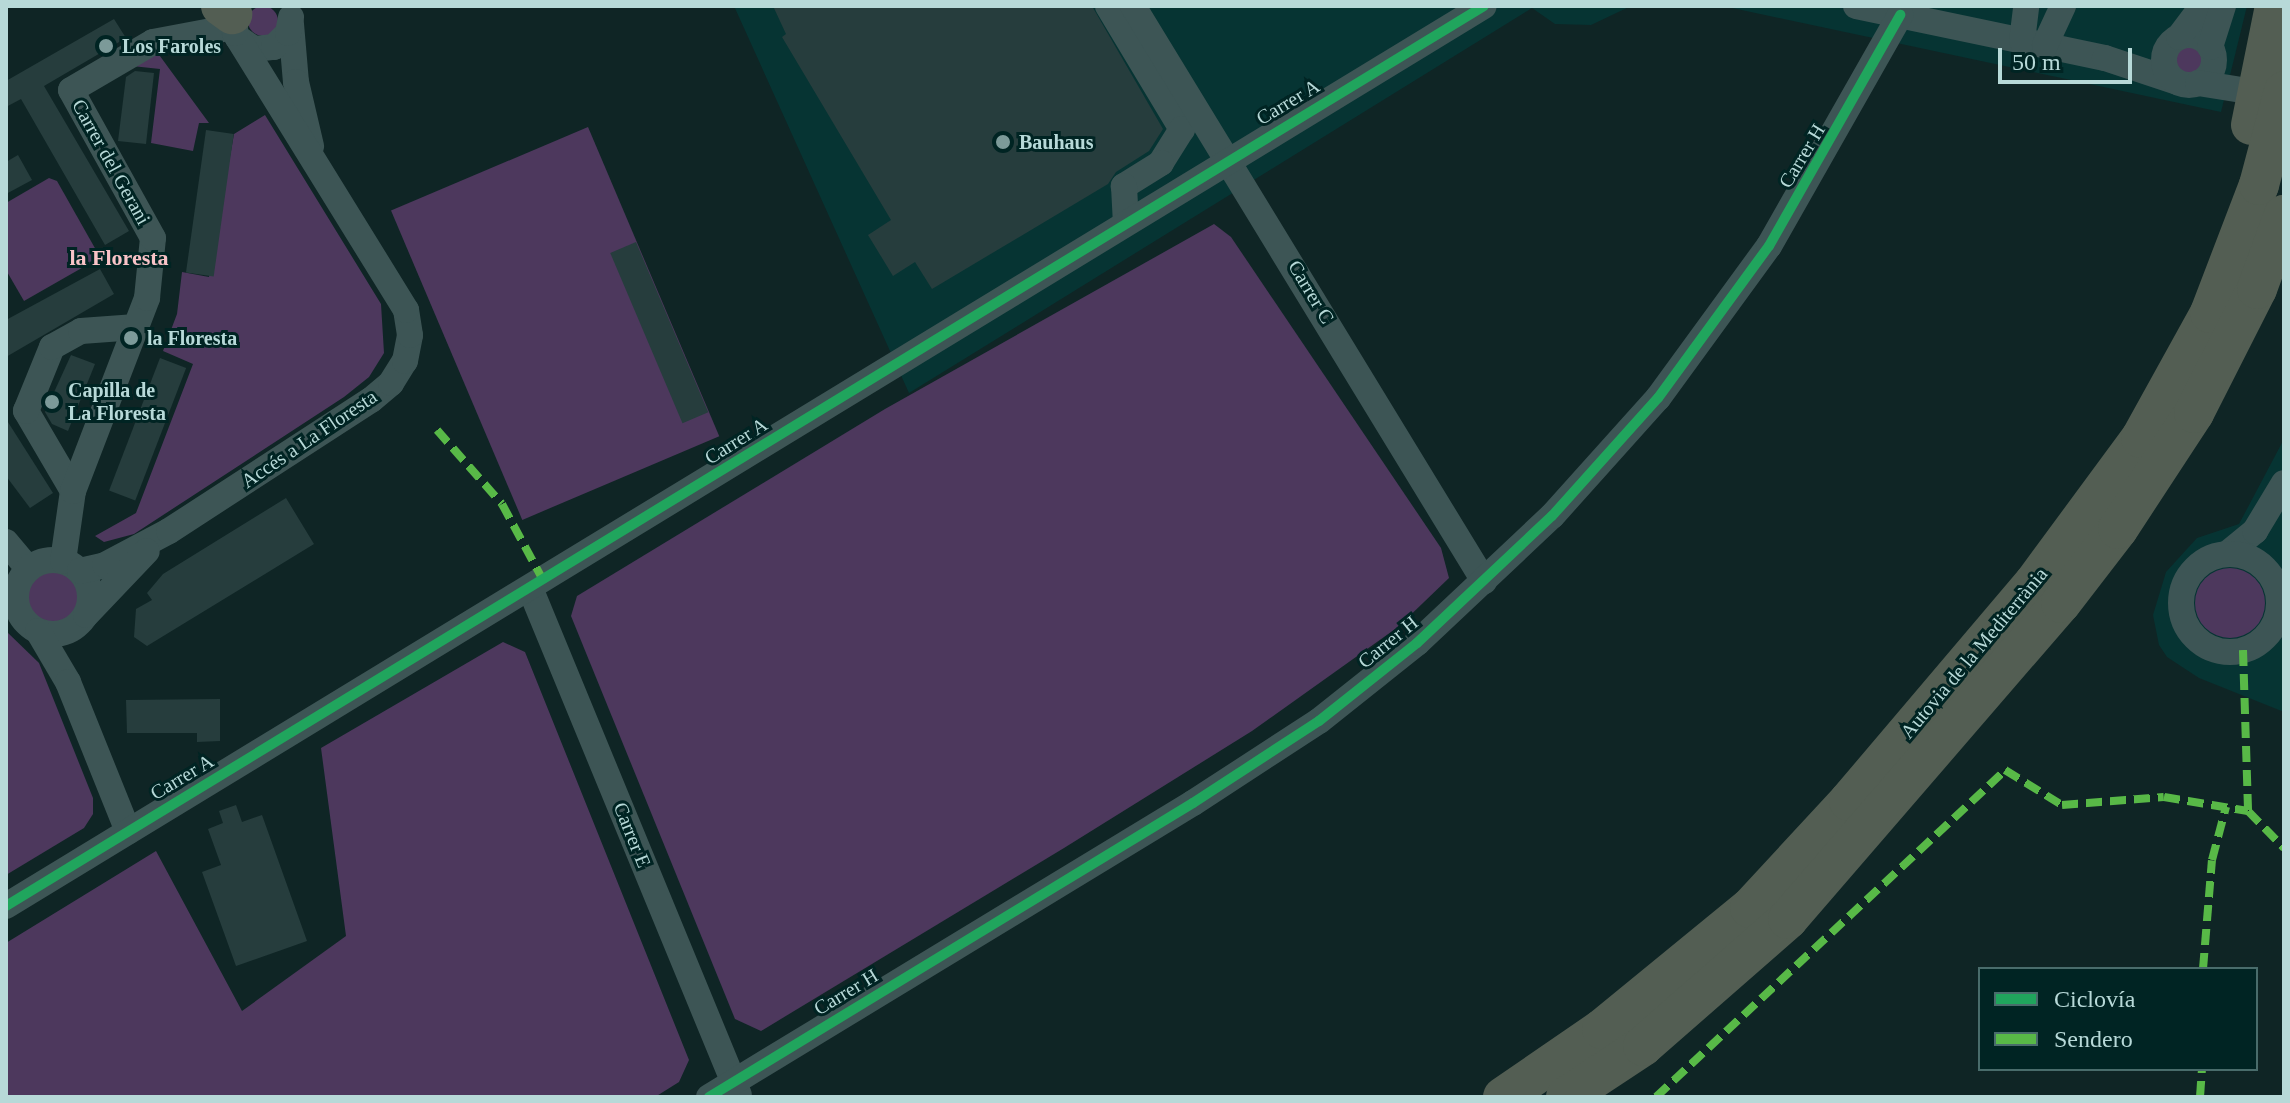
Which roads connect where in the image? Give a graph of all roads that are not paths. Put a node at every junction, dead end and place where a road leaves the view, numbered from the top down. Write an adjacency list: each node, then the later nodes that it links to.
1 (1108, 6): 23 (street)
2 (1133, 6): 21 (street, Carrer C)
3 (1484, 6): 21 (street, Carrer A)
4 (1856, 6): 11 (street)
5 (2026, 6): 14 (street)
6 (2063, 6): 14 (street)
7 (2202, 6): 13 (street)
8 (2223, 6): 15 (street)
9 (2275, 6): 44 (highway)
10 (291, 13): 12 (street, Accés a La Floresta); 20 (street, Accés a La Floresta)
11 (1900, 15): 14 (street); 36 (street, Carrer H)
12 (232, 18): 20 (street, Accés a La Floresta); 25 (street, Carrer del Gerani)
13 (2173, 42): 15 (street); 16 (street); 17 (street)
14 (2034, 43): 16 (street)
15 (2212, 53): 17 (street); 18 (street)
16 (2105, 58): 17 (street)
17 (2188, 82): 18 (street)
18 (2265, 90): 19 (street); 44 (highway, Autovia de la Mediterrània)
19 (2284, 97)
20 (312, 153): 30 (street, Accés a La Floresta)
21 (1230, 158): 23 (street, Carrer A); 36 (street, Carrer C)
22 (2284, 215): 43 (highway, Autovia de la Mediterrània)
23 (1126, 222): 37 (street, Carrer A)
24 (2284, 284): 43 (highway)
25 (136, 327): 26 (street); 27 (street, Carrer del Gerani)
26 (44, 445): 27 (street); 28 (street)
27 (85, 459): 28 (street, Carrer del Gerani)
28 (73, 491): 33 (street, Carrer del Gerani); 35 (street, Carrer del Gerani)
29 (2278, 494): 32 (street); 34 (street)
30 (169, 531): 33 (street, Accés a La Floresta); 38 (street, Accés a La Floresta)
31 (6, 542): 35 (street)
32 (2228, 553): 34 (street); 34 (street)
33 (72, 566): 35 (street); 38 (street)
34 (2264, 569)
35 (22, 571): 39 (street)
36 (1484, 581): 45 (street, Carrer H)
37 (530, 588): 41 (street, Carrer A); 45 (street, Carrer E)
38 (83, 620): 39 (street); 40 (street)
39 (38, 631): 40 (street)
40 (68, 682): 41 (street)
41 (128, 831): 42 (street, Carrer A)
42 (6, 906)
43 (1788, 919): 48 (highway, Autovia de la Mediterrània)
44 (1684, 964): 47 (highway, Autovia de la Mediterrània)
45 (736, 1090): 46 (street, Carrer H)
46 (709, 1097)
47 (1503, 1097)
48 (1566, 1097)

